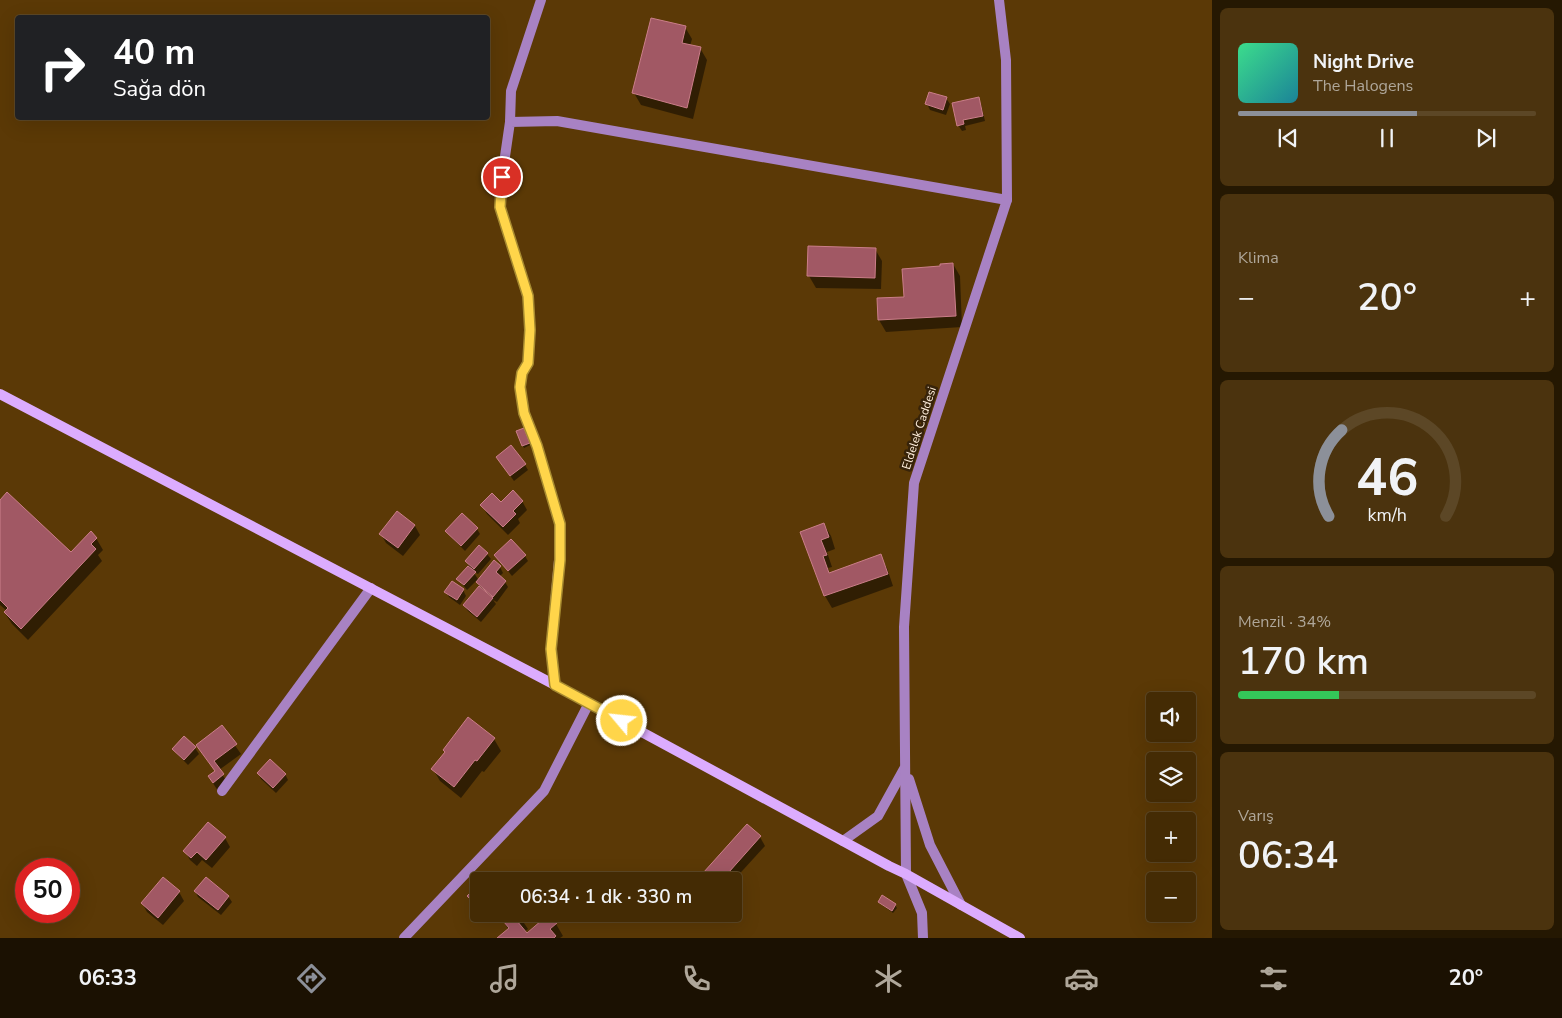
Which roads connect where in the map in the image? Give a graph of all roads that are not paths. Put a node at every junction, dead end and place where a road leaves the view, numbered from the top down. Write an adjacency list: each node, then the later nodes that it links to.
1 (541, 0): 3 (street)
2 (999, 0): 4 (street, Eldelek Caddesi)
3 (510, 122): 4 (street); 7 (street)
4 (1007, 200): 9 (street, Eldelek Caddesi)
5 (0, 394): 6 (main road)
6 (371, 588): 7 (main road); 10 (street)
7 (555, 685): 8 (main road)
8 (588, 703): 11 (main road); 14 (street)
9 (905, 768): 11 (street); 12 (street, Eldelek Caddesi); 13 (street)
10 (222, 790)
11 (843, 841): 12 (main road)
12 (906, 874): 13 (main road); 15 (street)
13 (961, 905): 16 (main road)
14 (404, 938)
15 (923, 938)
16 (1020, 938)

